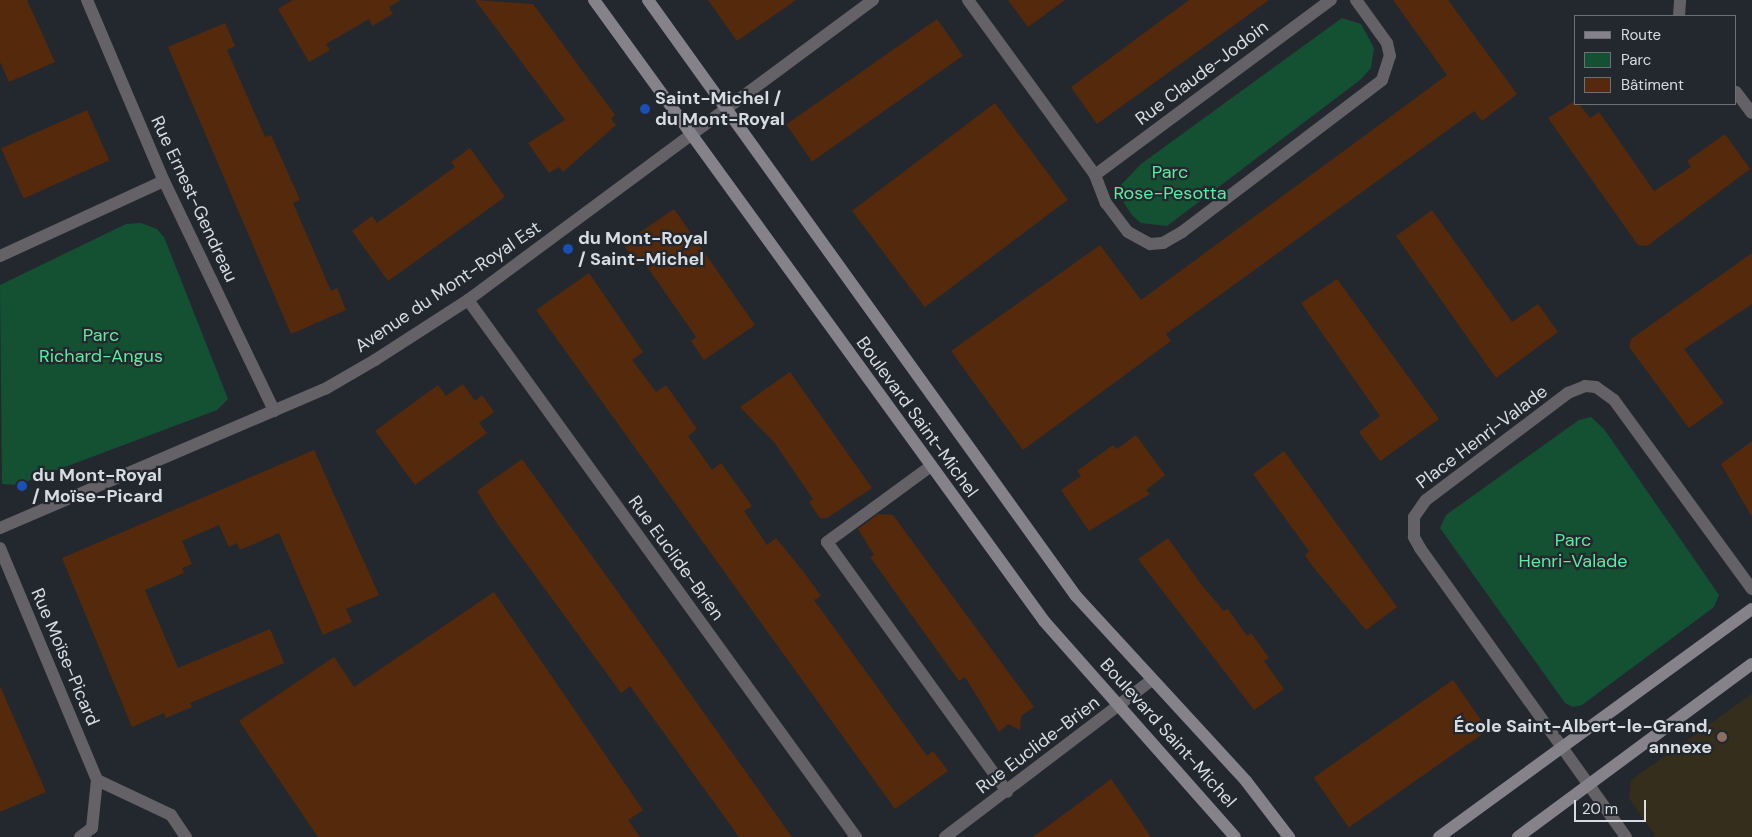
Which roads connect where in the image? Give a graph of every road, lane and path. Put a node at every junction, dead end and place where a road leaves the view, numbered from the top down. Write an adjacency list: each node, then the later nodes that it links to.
1 (87, 0): 15 (street, Rue Ernest-Gendreau)
2 (594, 0): 13 (main road, Boulevard Saint-Michel)
3 (648, 0): 11 (main road, Boulevard Saint-Michel)
4 (873, 0): 11 (street, Avenue du Mont-Royal Est)
5 (968, 0): 14 (street)
6 (1330, 0): 14 (street, Rue Claude-Jodoin)
7 (1356, 0): 14 (street)
8 (1680, 0): 9 (street)
9 (1679, 15)
10 (1737, 93): 12 (street)
11 (727, 109): 13 (street, Avenue du Mont-Royal Est); 25 (main road, Boulevard Saint-Michel)
12 (1752, 114)
13 (691, 134): 17 (street, Avenue du Mont-Royal Est); 19 (main road, Boulevard Saint-Michel)
14 (1095, 175)
15 (164, 181): 16 (street); 18 (street, Rue Ernest-Gendreau)
16 (0, 256)
17 (468, 300): 18 (street, Avenue du Mont-Royal Est); 33 (street, Rue Euclide-Brien)
18 (274, 411): 20 (street, Avenue du Mont-Royal Est)
19 (931, 466): 26 (main road, Boulevard Saint-Michel); 30 (street)
20 (0, 528)
21 (0, 548): 28 (street, Rue Moïse-Picard)
22 (1752, 589): 27 (street, Place Henri-Valade)
23 (1752, 609): 27 (main road)
24 (1752, 664): 29 (main road)
25 (1152, 680): 26 (street, Rue Euclide-Brien); 36 (main road, Boulevard Saint-Michel)
26 (1120, 705): 30 (street, Rue Euclide-Brien); 35 (main road, Boulevard Saint-Michel)
27 (1563, 746): 29 (street, Place Henri-Valade); 37 (main road)
28 (97, 780): 31 (street); 32 (street)
29 (1589, 785): 38 (main road); 39 (street, Place Henri-Valade)
30 (1007, 792): 34 (street, Rue Euclide-Brien)
31 (80, 837)
32 (186, 837)
33 (856, 837)
34 (945, 837)
35 (1235, 837)
36 (1289, 837)
37 (1438, 837)
38 (1518, 837)
39 (1626, 837)

